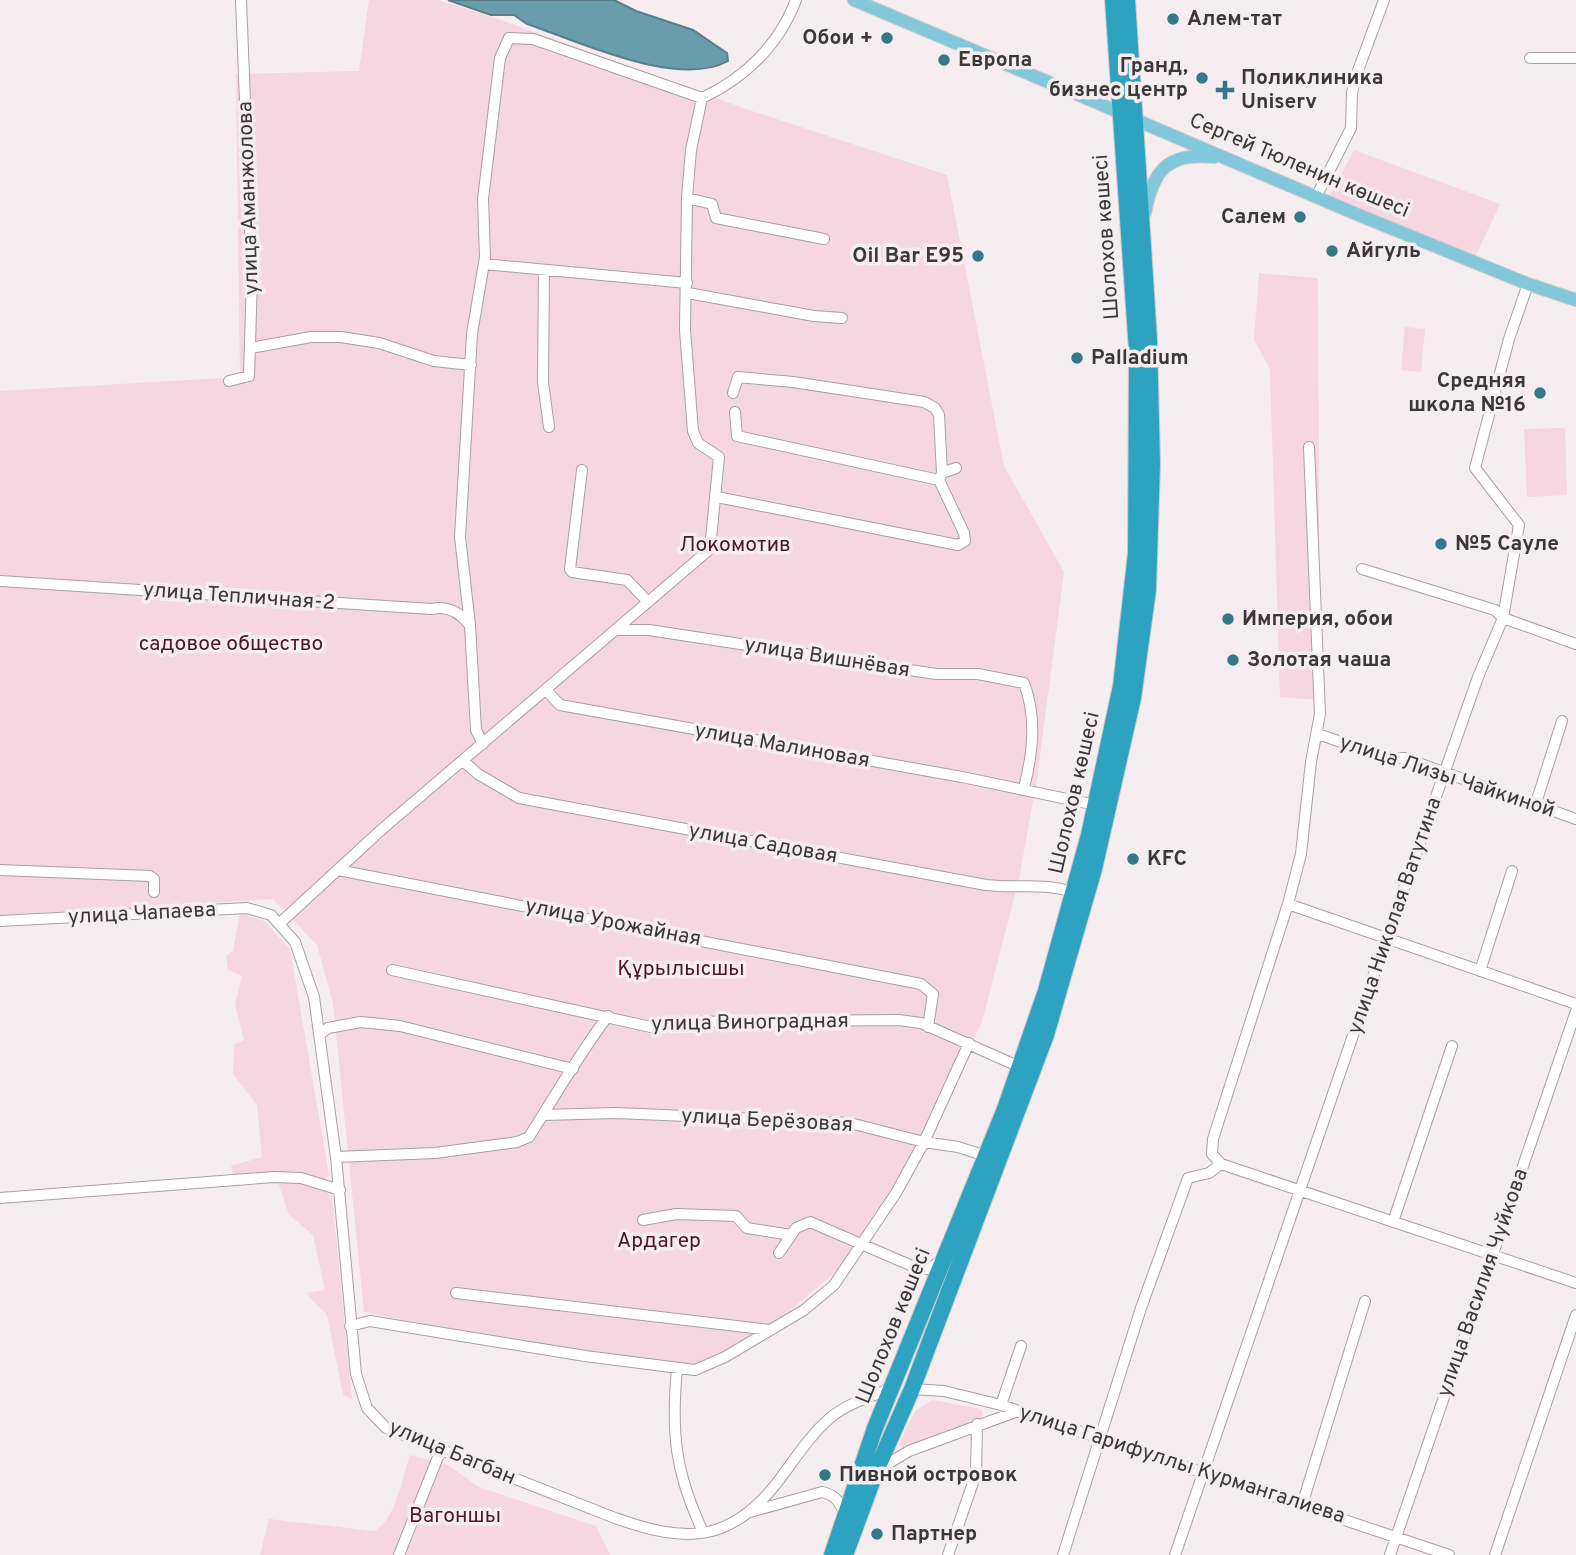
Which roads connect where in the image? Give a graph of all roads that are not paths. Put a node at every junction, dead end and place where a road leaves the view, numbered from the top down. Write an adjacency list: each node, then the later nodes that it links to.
1 (241, 0): 23 (street, улица Аманжолова)
2 (796, 0): 9 (street)
3 (854, 0): 10 (main road, Сергей Тюленин көшесі)
4 (1113, 0): 10 (highway, Шолохов көшесі)
5 (1127, 0): 11 (highway, Шолохов көшесі)
6 (1384, 0): 13 (street)
7 (1530, 58): 8 (street)
8 (1576, 58)
9 (702, 98): 14 (street); 17 (street)
10 (1119, 112): 11 (highway, Сергей Тюленин көшесі); 48 (highway, Шолохов көшесі)
11 (1136, 120): 12 (main road, Сергей Тюленин көшесі); 15 (highway, Шолохов көшесі)
12 (1225, 158): 13 (main road, Сергей Тюленин көшесі); 15 (main road)
13 (1316, 197): 19 (main road, Сергей Тюленин көшесі)
14 (687, 198): 16 (street); 20 (street)
15 (1143, 233): 95 (highway, Шолохов көшесі)
16 (824, 239)
17 (484, 264): 18 (street); 24 (street)
18 (544, 270): 20 (street); 28 (street)
19 (1528, 284): 21 (main road, Сергей Тюленин көшесі); 37 (street, улица Николая Ватутина)
20 (687, 288): 22 (street); 33 (street)
21 (1576, 300)
22 (842, 318)
23 (251, 348): 24 (street); 25 (street, улица Аманжолова)
24 (471, 365): 38 (street)
25 (229, 380)
26 (733, 393): 32 (street)
27 (735, 412): 32 (street)
28 (549, 427)
29 (1308, 447): 43 (street)
30 (956, 468): 32 (street)
31 (582, 470): 36 (street)
32 (940, 476): 33 (street)
33 (717, 497): 36 (street)
34 (1362, 569): 37 (street)
35 (0, 581): 38 (street, улица Тепличная-2)
36 (648, 602): 39 (street)
37 (1503, 618): 40 (street); 46 (street, улица Николая Ватутина)
38 (470, 625): 44 (street)
39 (616, 630): 41 (street); 47 (street, улица Вишнёвая)
40 (1576, 644)
41 (546, 690): 44 (street); 47 (street, улица Малиновая)
42 (1562, 721): 49 (street)
43 (1318, 734): 46 (street, улица Лизы Чайкиной); 56 (street)
44 (483, 744): 45 (street)
45 (463, 761): 52 (street); 55 (street, улица Садовая)
46 (1445, 773): 49 (street, улица Лизы Чайкиной); 59 (street, улица Николая Ватутина)
47 (1024, 788): 48 (street, улица Малиновая)
48 (1096, 805): 55 (highway, Шолохов көшесі)
49 (1535, 806): 50 (street, улица Лизы Чайкиной)
50 (1576, 819)
51 (0, 870): 54 (street)
52 (338, 870): 58 (street); 65 (street, улица Урожайная)
53 (1512, 872): 61 (street)
54 (154, 892)
55 (1074, 892): 69 (highway, Шолохов көшесі)
56 (1288, 904): 59 (street); 75 (street)
57 (0, 921): 58 (street, улица Чапаева)
58 (280, 923): 66 (street, улица Багбан)
59 (1386, 939): 61 (street); 77 (street, улица Николая Ватутина)
60 (392, 970): 64 (street, улица Виноградная)
61 (1480, 971): 62 (street)
62 (1576, 1004)
63 (1576, 1011): 84 (street, улица Василия Чуйкова)
64 (608, 1016): 65 (street, улица Виноградная); 70 (street)
65 (928, 1027): 67 (street, улица Виноградная)
66 (320, 1034): 70 (street); 74 (street, улица Багбан)
67 (969, 1043): 69 (street, улица Виноградная); 72 (street)
68 (1452, 1046): 80 (street)
69 (1020, 1067): 73 (highway, Шолохов көшесі)
70 (573, 1069): 71 (street)
71 (543, 1115): 72 (street, улица Берёзовая); 74 (street)
72 (924, 1142): 73 (street, улица Берёзовая); 82 (street)
73 (986, 1156): 85 (highway, Шолохов көшесі)
74 (337, 1157): 76 (street, улица Багбан)
75 (1221, 1164): 77 (street); 99 (street)
76 (340, 1190): 78 (street); 90 (street, улица Багбан)
77 (1299, 1191): 80 (street); 102 (street, улица Николая Ватутина)
78 (0, 1198)
79 (643, 1220): 81 (street)
80 (1394, 1222): 84 (street)
81 (791, 1235): 82 (street); 83 (street)
82 (863, 1245): 85 (street); 91 (street)
83 (779, 1253)
84 (1493, 1256): 86 (street); 107 (street, улица Василия Чуйкова)
85 (944, 1259): 94 (highway, Шолохов көшесі)
86 (1576, 1283)
87 (456, 1293): 91 (street)
88 (1365, 1301): 103 (street)
89 (1576, 1314): 116 (street)
90 (350, 1326): 93 (street); 100 (street, улица Багбан)
91 (770, 1330): 93 (street)
92 (1021, 1346): 96 (street)
93 (677, 1368): 106 (street)
94 (893, 1388): 95 (highway); 104 (street, улица Багбан); 105 (highway, Шолохов көшесі)
95 (912, 1390): 96 (street, улица Гарифуллы Курмангалиева); 101 (highway, Шолохов көшесі)
96 (1001, 1405): 97 (street, улица Гарифуллы Курмангалиева)
97 (1018, 1410): 98 (street); 99 (street, улица Гарифуллы Курмангалиева)
98 (976, 1424): 101 (street); 111 (street)
99 (1102, 1437): 102 (street, улица Гарифуллы Курмангалиева); 112 (street)
100 (440, 1452): 106 (street, улица Багбан); 108 (street)
101 (876, 1471): 110 (highway)
102 (1203, 1471): 103 (street, улица Гарифуллы Курмангалиева); 113 (street, улица Николая Ватутина)
103 (1302, 1505): 107 (street, улица Гарифуллы Курмангалиева)
104 (750, 1512): 105 (street); 106 (street, улица Багбан)
105 (845, 1514): 109 (highway, Шолохов көшесі)
106 (703, 1532)
107 (1397, 1536): 114 (street, улица Василия Чуйкова); 115 (street, улица Гарифуллы Курмангалиева)
108 (400, 1555)
109 (832, 1555)
110 (845, 1555)
111 (948, 1555)
112 (1063, 1555)
113 (1175, 1555)
114 (1390, 1555)
115 (1449, 1555)
116 (1495, 1555)

